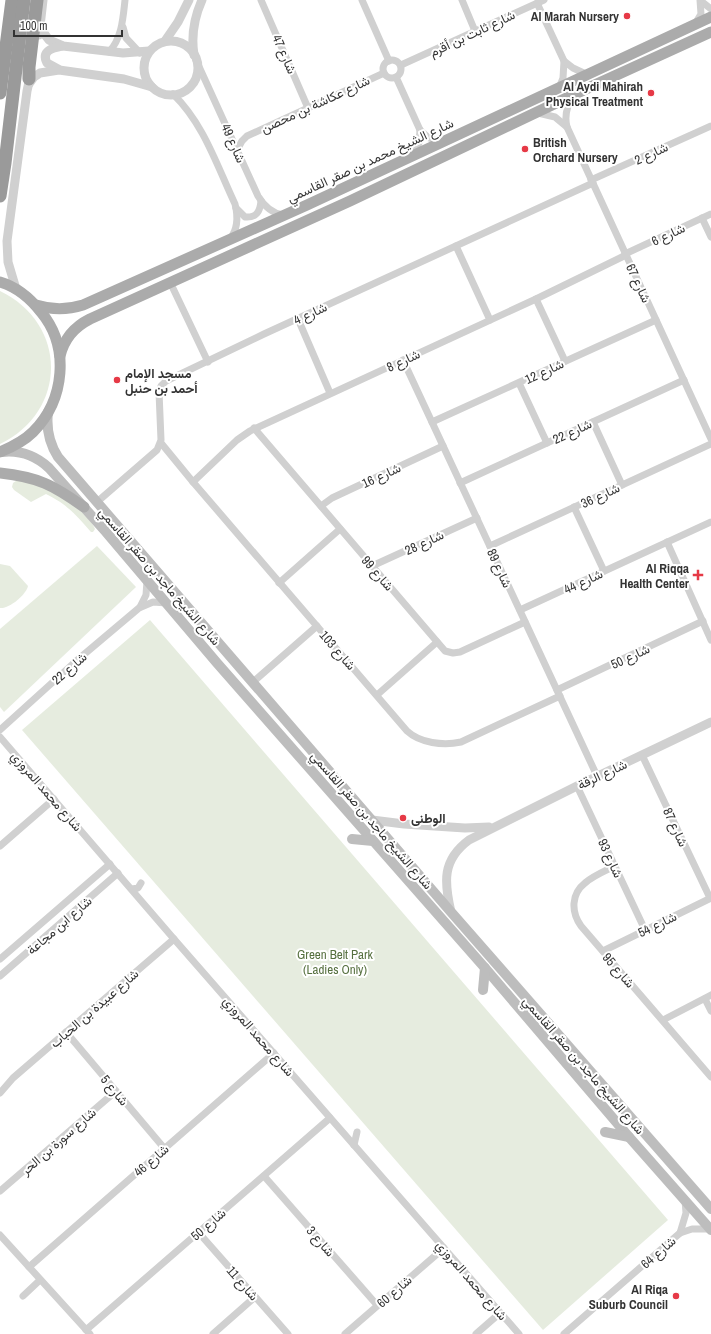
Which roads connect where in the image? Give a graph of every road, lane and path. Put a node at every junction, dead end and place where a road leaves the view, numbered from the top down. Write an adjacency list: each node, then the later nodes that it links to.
1 (12, 0): 36 (highway)
2 (24, 0): 50 (highway)
3 (37, 0): 33 (highway)
4 (44, 0): 17 (street)
5 (126, 0): 15 (street)
6 (189, 0): 20 (street)
7 (202, 0): 25 (street)
8 (261, 0): 39 (street, شارع 47)
9 (362, 0): 26 (street)
10 (462, 0): 18 (street)
11 (700, 1): 13 (street); 16 (street)
12 (540, 2): 18 (street, شارع ثابت بن أقرم); 27 (street)
13 (711, 9)
14 (711, 17): 16 (main road, شارع الشيخ محمد بن صقر القاسمي)
15 (122, 24): 23 (street); 24 (street)
16 (695, 24): 31 (main road, شارع الشيخ محمد بن صقر القاسمي)
17 (40, 28): 21 (street); 33 (street)
18 (475, 31): 28 (street, شارع ثابت بن أقرم)
19 (711, 32): 38 (main road)
20 (166, 41): 22 (street); 25 (street)
21 (63, 46): 23 (street); 29 (street)
22 (149, 51): 24 (street); 34 (street)
23 (109, 52): 24 (street)
24 (140, 53)
25 (195, 58): 37 (street); 44 (street, شارع 49)
26 (389, 61): 28 (street); 30 (street)
27 (564, 61): 31 (street); 35 (street)
28 (401, 65): 32 (street)
29 (59, 70): 33 (street); 34 (street)
30 (384, 73): 32 (street); 39 (street, شارع عكاشة بن محصن)
31 (589, 75): 35 (main road, شارع الشيخ محمد بن صقر القاسمي)
32 (396, 77): 43 (street)
33 (29, 82): 64 (street)
34 (152, 87): 37 (street)
35 (559, 88): 46 (main road, شارع الشيخ محمد بن صقر القاسمي)
36 (0, 94)
37 (172, 94): 53 (street, شارع 49)
38 (574, 94): 40 (main road); 42 (street, شارع 67)
39 (308, 108): 45 (street, شارع عكاشة بن محصن)
40 (536, 112): 42 (street, شارع 67); 57 (main road)
41 (711, 126): 49 (street, شارع 2)
42 (567, 127): 49 (street, شارع 67)
43 (420, 130): 46 (street); 48 (street)
44 (230, 134): 45 (street, شارع عكاشة بن محصن); 47 (street, شارع 49)
45 (247, 136): 47 (street, شارع عكاشة بن محصن)
46 (441, 142): 48 (main road, شارع الشيخ محمد بن صقر القاسمي)
47 (237, 150): 51 (street, شارع 49)
48 (412, 156): 52 (main road, شارع الشيخ محمد بن صقر القاسمي)
49 (592, 182): 60 (street, شارع 4); 61 (street, شارع 67)
50 (0, 196)
51 (261, 201): 53 (street); 55 (street, شارع 49)
52 (307, 205): 55 (main road, شارع الشيخ محمد بن صقر القاسمي); 57 (main road)
53 (236, 208): 59 (street, شارع 49)
54 (711, 214): 56 (street, شارع 6)
55 (283, 215): 59 (main road, شارع الشيخ محمد بن صقر القاسمي)
56 (702, 218): 58 (street); 61 (street, شارع 6)
57 (306, 220): 63 (main road)
58 (711, 237)
59 (229, 240): 66 (main road, شارع الشيخ محمد بن صقر القاسمي)
60 (456, 246): 67 (street, شارع 4); 68 (street)
61 (626, 255): 65 (street, شارع 8); 69 (street, شارع 67)
62 (0, 282): 64 (main road)
63 (170, 282): 70 (main road); 72 (street)
64 (16, 289): 66 (main road)
65 (536, 299): 68 (street, شارع 8); 73 (street)
66 (36, 305): 70 (main road)
67 (298, 319): 72 (street, شارع 4); 76 (street)
68 (490, 320): 71 (street, شارع 8)
69 (656, 320): 73 (street, شارع 12); 74 (street, شارع 67)
70 (60, 356): 77 (main road)
71 (403, 360): 76 (street, شارع 8); 78 (street, شارع 89)
72 (208, 362): 82 (street, شارع 4)
73 (565, 362): 75 (street, شارع 12)
74 (684, 380): 79 (street, شارع 22); 81 (street, شارع 67)
75 (519, 382): 78 (street, شارع 12); 83 (street)
76 (330, 393): 80 (street, شارع 8)
77 (48, 412): 86 (main road); 91 (main road, شارع الشيخ ماجد بن صقر القاسمي)
78 (432, 422): 85 (street, شارع 89)
79 (593, 422): 83 (street, شارع 22); 90 (street)
80 (254, 428): 88 (street, شارع 8); 92 (street, شارع 99)
81 (711, 439)
82 (160, 443): 88 (street, شارع 103); 91 (street)
83 (547, 443): 89 (street, شارع 22)
84 (711, 444): 90 (street, شارع 36)
85 (443, 446): 89 (street, شارع 89); 92 (street, شارع 16)
86 (0, 453): 93 (main road, شارع الشيخ ماجد بن صقر القاسمي)
87 (0, 473): 93 (main road)
88 (192, 482): 103 (street, شارع 103)
89 (460, 483): 95 (street, شارع 89)
90 (622, 485): 94 (street, شارع 36)
91 (97, 502): 113 (main road, شارع الشيخ ماجد بن صقر القاسمي)
92 (321, 506): 97 (street, شارع 99)
93 (84, 507): 102 (main road, شارع الشيخ ماجد بن صقر القاسمي)
94 (574, 507): 99 (street, شارع 36); 101 (street)
95 (477, 518): 99 (street, شارع 89); 100 (street, شارع 28)
96 (711, 522): 98 (street, شارع 44)
97 (340, 529): 100 (street, شارع 99); 103 (street)
98 (667, 542): 101 (street, شارع 44); 108 (street)
99 (490, 546): 106 (street, شارع 89)
100 (372, 566): 111 (street, شارع 99)
101 (604, 571): 106 (street, شارع 44)
102 (147, 580): 104 (main road, شارع الشيخ ماجد بن صقر القاسمي); 105 (street, شارع 22)
103 (279, 583): 109 (street, شارع 103)
104 (167, 603): 105 (street, شارع 22); 112 (main road, شارع الشيخ ماجد بن صقر القاسمي)
105 (139, 608): 117 (street, شارع 22)
106 (520, 610): 107 (street, شارع 89)
107 (525, 622): 111 (street, شارع 99); 114 (street, شارع 89)
108 (703, 622): 110 (street); 114 (street, شارع 50)
109 (317, 626): 113 (street); 115 (street, شارع 103)
110 (711, 640)
111 (437, 642): 115 (street)
112 (217, 663): 113 (main road); 126 (main road, شارع الشيخ ماجد بن صقر القاسمي)
113 (253, 682): 123 (main road, شارع الشيخ ماجد بن صقر القاسمي)
114 (558, 693): 115 (street, شارع 103); 120 (street, شارع 89)
115 (377, 696)
116 (711, 722): 119 (street, شارع الرقة)
117 (0, 730)
118 (0, 737): 122 (street, شارع محمد المروزي)
119 (642, 755): 120 (street, شارع الرقة); 133 (street, شارع 87)
120 (597, 776): 121 (street, شارع الرقة)
121 (577, 786): 124 (street, شارع الرقة); 129 (street, شارع 93)
122 (54, 799): 127 (street); 128 (street, شارع محمد المروزي)
123 (372, 820): 124 (street, شارع الرقة); 134 (main road, شارع الشيخ ماجد بن صقر القاسمي)
124 (494, 826): 134 (street, شارع الرقة)
125 (352, 839): 126 (main road)
126 (372, 840): 139 (main road, شارع الشيخ ماجد بن صقر القاسمي)
127 (0, 846)
128 (110, 864): 130 (street, شارع محمد المروزي); 138 (street, شارع ابن مجاعة)
129 (615, 866): 135 (street, شارع 93); 137 (street, شارع 95)
130 (118, 873): 132 (street, شارع محمد المروزي); 140 (street, شارع ابن مجاعة)
131 (141, 883): 132 (street)
132 (132, 889): 136 (street, شارع محمد المروزي)
133 (711, 898): 135 (street, شارع 54)
134 (451, 912): 144 (main road, شارع الشيخ ماجد بن صقر القاسمي)
135 (645, 930): 137 (street, شارع 54)
136 (174, 939): 147 (street, شارع عبيدة بن الحباب); 148 (street, شارع محمد المروزي)
137 (603, 951): 146 (street, شارع 95)
138 (2, 956)
139 (485, 968): 141 (main road); 142 (main road, شارع الشيخ ماجد بن صقر القاسمي)
140 (0, 976)
141 (483, 990)
142 (509, 997): 144 (main road); 157 (main road, شارع الشيخ ماجد بن صقر القاسمي)
143 (708, 997): 145 (street); 146 (street)
144 (532, 1004): 163 (main road, شارع الشيخ ماجد بن صقر القاسمي)
145 (711, 1011)
146 (663, 1020): 149 (street, شارع 95)
147 (66, 1032): 150 (street, شارع عبيدة بن الحباب); 152 (street, شارع 5)
148 (274, 1053): 154 (street, شارع محمد المروزي); 159 (street, شارع 46)
149 (711, 1077)
150 (13, 1078): 151 (street, شارع عبيدة بن الحباب); 153 (street, شارع عبيدة بن الحباب)
151 (0, 1084)
152 (116, 1091): 159 (street, شارع 5); 161 (street, شارع سورة بن الحر)
153 (0, 1093)
154 (330, 1118): 158 (street, شارع محمد المروزي); 160 (street, شارع 50)
155 (357, 1132): 158 (street)
156 (605, 1132): 157 (main road)
157 (629, 1137): 162 (main road, شارع الشيخ ماجد بن صقر القاسمي)
158 (354, 1145): 168 (street, شارع محمد المروزي)
159 (164, 1148): 169 (street, شارع 46)
160 (264, 1176): 165 (street, شارع 50); 173 (street, شارع 3)
161 (0, 1191)
162 (684, 1200): 164 (main road, شارع الشيخ ماجد بن صقر القاسمي); 166 (street, شارع 64)
163 (711, 1209)
164 (711, 1229): 166 (street, شارع 64)
165 (199, 1233): 172 (street, شارع 11); 175 (street, شارع 50)
166 (680, 1233): 181 (street, شارع 64)
167 (0, 1235): 169 (street)
168 (444, 1248): 173 (street, شارع 60); 174 (street, شارع محمد المروزي)
169 (28, 1267): 170 (street)
170 (40, 1280): 171 (street); 175 (street)
171 (23, 1296)
172 (255, 1297): 176 (street); 177 (street, شارع 11)
173 (378, 1305): 178 (street, شارع 60)
174 (500, 1313): 179 (street); 180 (street, شارع محمد المروزي)
175 (88, 1332)
176 (213, 1334)
177 (288, 1334)
178 (345, 1334)
179 (476, 1334)
180 (519, 1334)
181 (564, 1334)

